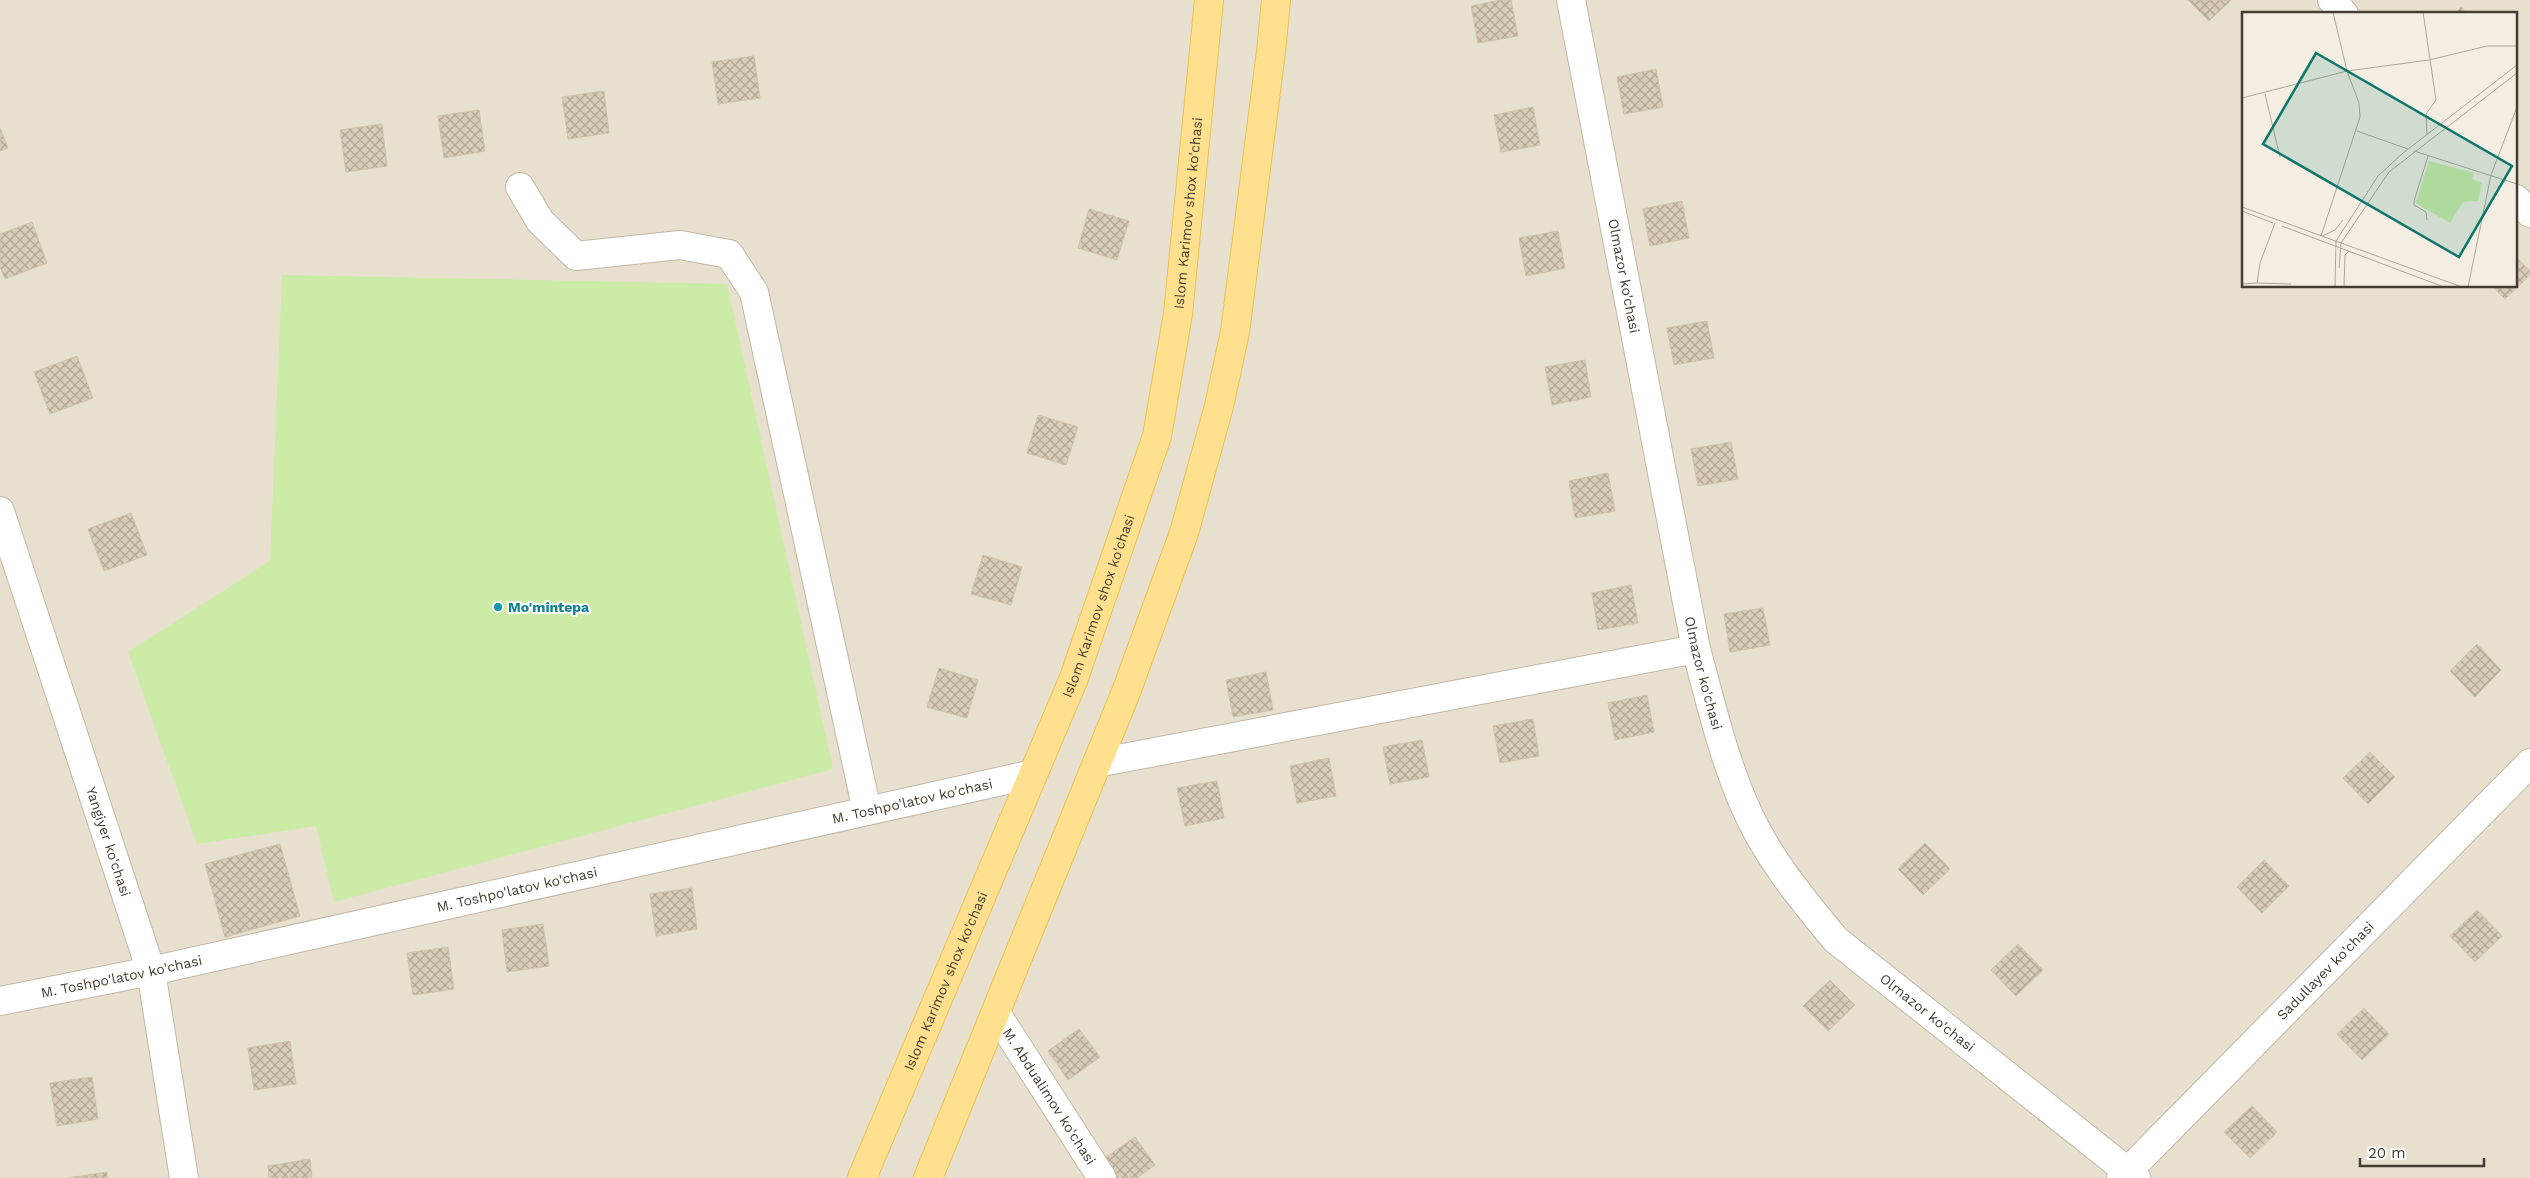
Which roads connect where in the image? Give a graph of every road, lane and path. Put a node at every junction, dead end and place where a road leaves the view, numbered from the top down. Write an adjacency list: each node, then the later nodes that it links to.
1 (1209, 0): 13 (main road, Islom Karimov shox ko'chasi)
2 (1276, 0): 11 (main road)
3 (1571, 0): 10 (street, Olmazor ko'chasi)
4 (2332, 0): 5 (street)
5 (2342, 12)
6 (520, 187): 14 (street)
7 (2518, 201): 8 (street)
8 (2530, 213)
9 (0, 511): 15 (street, Yangiyer ko'chasi)
10 (1696, 648): 11 (street); 18 (street, Olmazor ko'chasi)
11 (1097, 763): 17 (main road)
12 (2530, 763): 18 (street, Sadullayev ko'chasi)
13 (1033, 774): 14 (street, M. Toshpo'latov ko'chasi); 20 (main road, Islom Karimov shox ko'chasi)
14 (867, 811): 15 (street, M. Toshpo'latov ko'chasi)
15 (151, 971): 16 (street, M. Toshpo'latov ko'chasi); 19 (street, Yangiyer ko'chasi)
16 (0, 1001)
17 (996, 1014): 21 (main road); 22 (street, M. Abdualimov ko'chasi)
18 (2129, 1176)
19 (184, 1178)
20 (862, 1178)
21 (928, 1178)
22 (1102, 1178)

